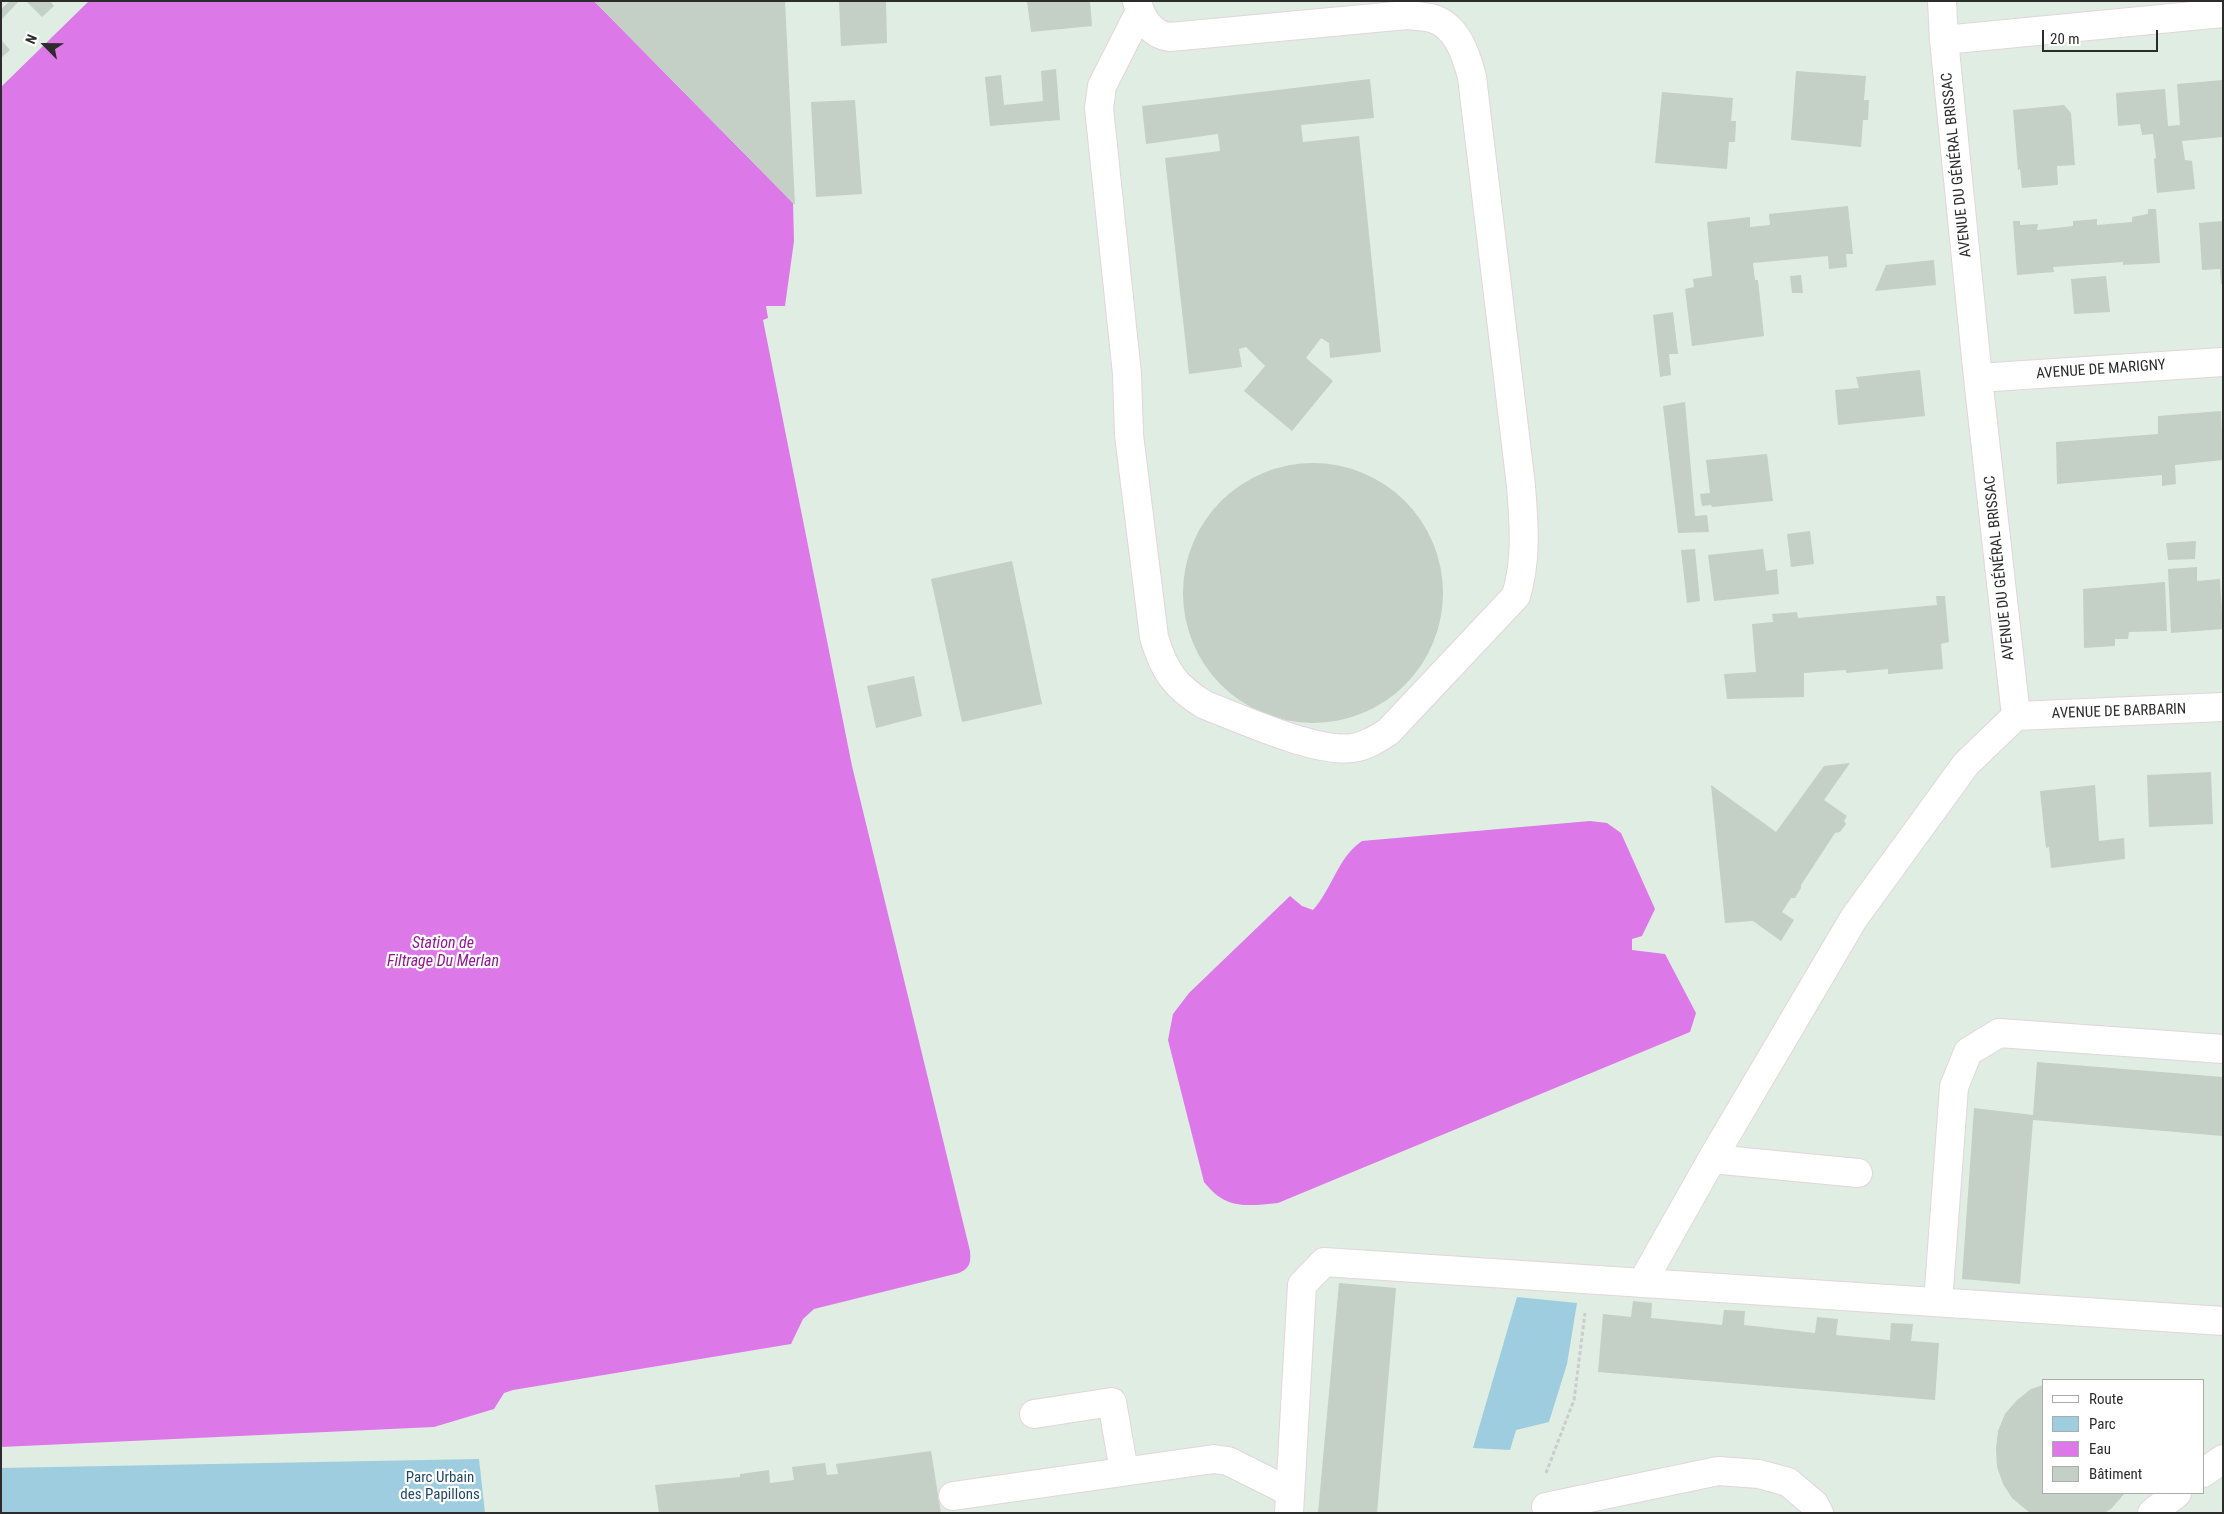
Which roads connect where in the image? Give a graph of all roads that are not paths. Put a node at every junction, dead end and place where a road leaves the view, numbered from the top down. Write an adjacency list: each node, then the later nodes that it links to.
1 (1942, 1): 4 (street, AVENUE DU GÉNÉRAL BRISSAC)
2 (1138, 7): 2 (street)
3 (2223, 13): 4 (street)
4 (1944, 40): 6 (street, AVENUE DU GÉNÉRAL BRISSAC)
5 (2223, 362): 6 (street, AVENUE DE MARIGNY)
6 (1978, 378): 8 (street, AVENUE DU GÉNÉRAL BRISSAC)
7 (2223, 707): 8 (street, AVENUE DE BARBARIN)
8 (2016, 716): 10 (street)
9 (2223, 1050): 13 (street)
10 (1712, 1159): 11 (street); 12 (street)
11 (1858, 1173)
12 (1642, 1283): 13 (street); 21 (street)
13 (1938, 1302): 14 (street)
14 (2223, 1321)
15 (1034, 1414): 17 (street)
16 (2223, 1459): 18 (street)
17 (1124, 1471): 20 (street); 21 (street)
18 (2204, 1472)
19 (2176, 1494): 24 (street)
20 (952, 1496)
21 (1289, 1502)
22 (1546, 1508): 23 (street)
23 (1819, 1513)
24 (2152, 1513)

